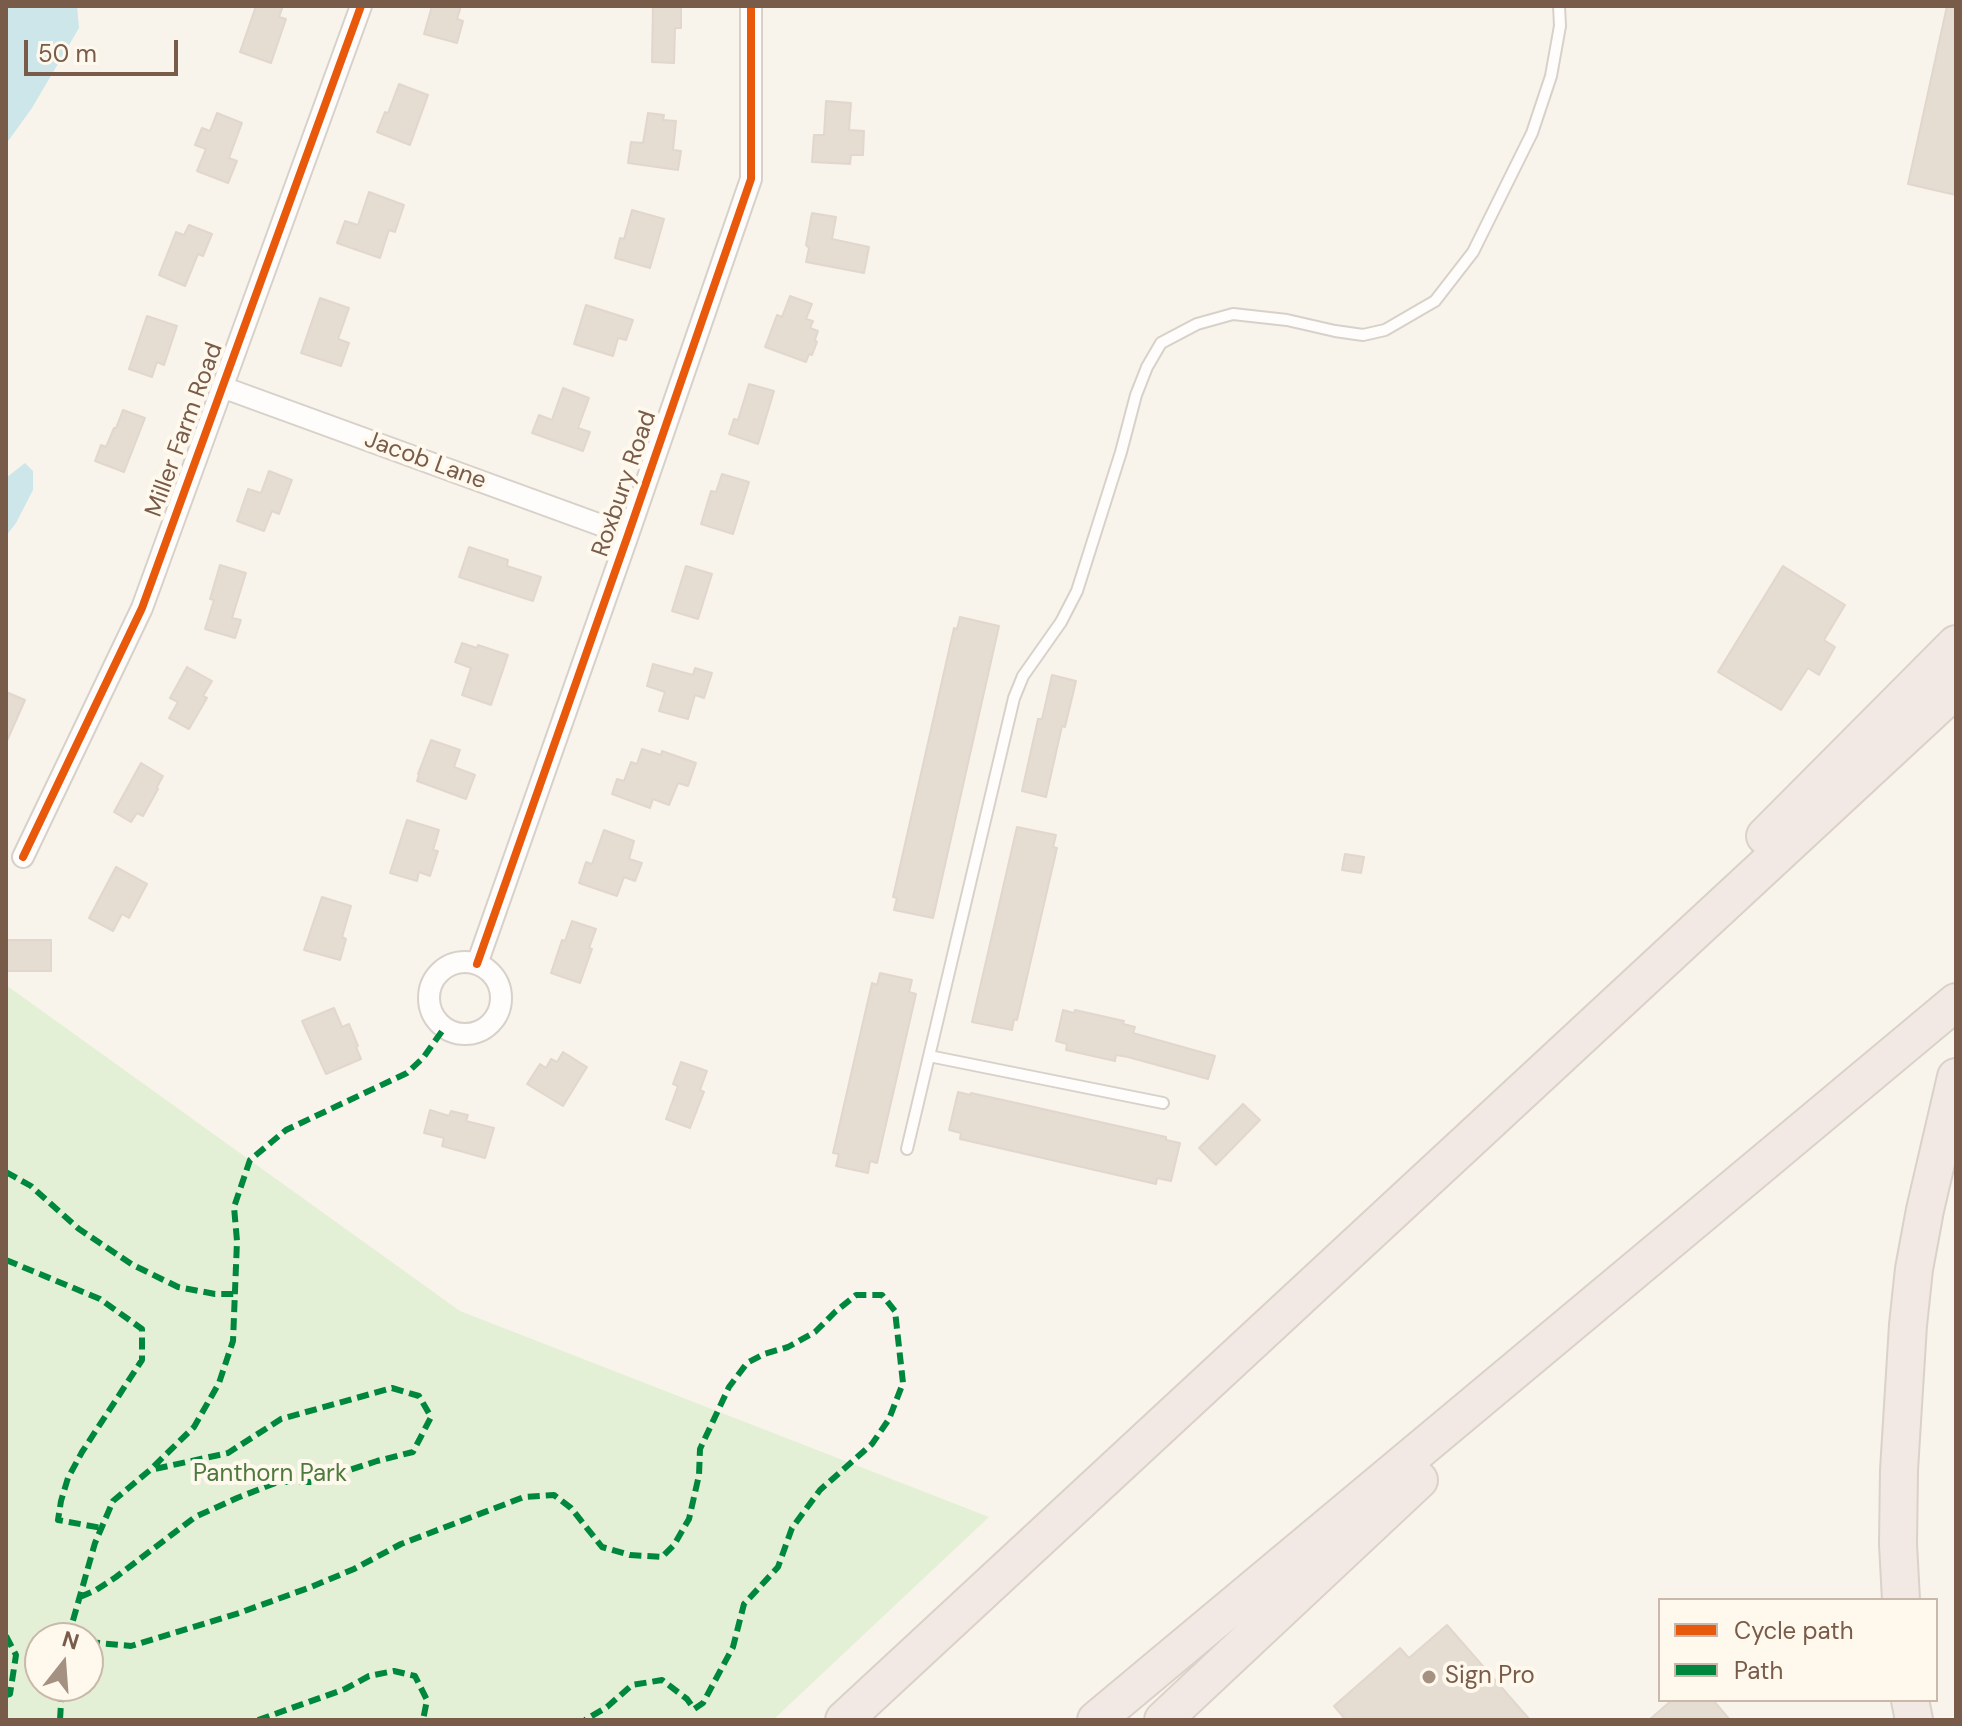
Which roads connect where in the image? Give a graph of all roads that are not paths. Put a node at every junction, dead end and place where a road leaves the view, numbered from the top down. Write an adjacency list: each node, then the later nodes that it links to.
1 (361, 6): 4 (street, Miller Farm Road)
2 (751, 6): 5 (street, Roxbury Road)
3 (1559, 6): 12 (lane)
4 (222, 387): 5 (street, Jacob Lane); 8 (street, Miller Farm Road)
5 (628, 535): 9 (street, Roxbury Road)
6 (1956, 644): 11 (highway)
7 (1956, 689): 11 (highway)
8 (23, 857)
9 (477, 964)
10 (1956, 1002): 16 (highway)
11 (1571, 1047): 18 (highway)
12 (929, 1056): 14 (lane); 15 (lane)
13 (1956, 1077): 17 (highway)
14 (1163, 1103)
15 (907, 1149)
16 (1742, 1180): 19 (highway); 20 (highway)
17 (1901, 1598)
18 (844, 1720)
19 (1096, 1720)
20 (1163, 1720)

